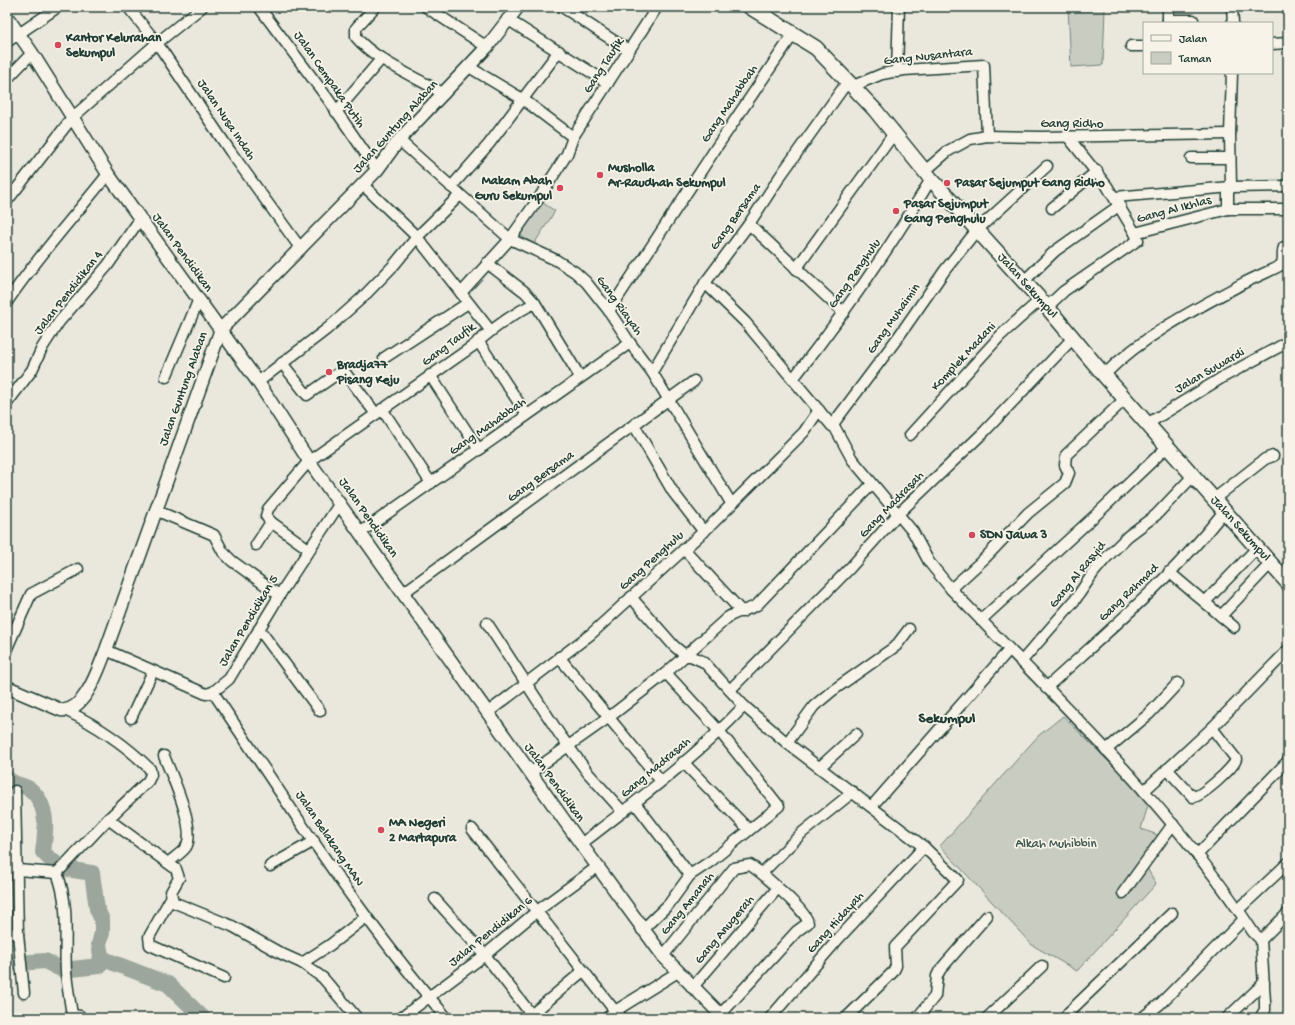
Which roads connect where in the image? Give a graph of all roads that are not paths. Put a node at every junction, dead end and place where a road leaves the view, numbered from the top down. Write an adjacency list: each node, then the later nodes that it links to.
1 (58, 7): 19 (street)
2 (128, 7): 22 (street, Jalan Nusa Indah)
3 (202, 7): 22 (street)
4 (259, 7): 40 (street, Jalan Cempaka Putih)
5 (375, 7): 31 (street)
6 (426, 7): 27 (street)
7 (518, 7): 15 (street, Jalan Guntung Alaban)
8 (562, 7): 28 (street)
9 (657, 7): 28 (street, Gang Taufik)
10 (750, 7): 20 (main road, Jalan Sekumpul)
11 (899, 7): 33 (street)
12 (1168, 7): 17 (street)
13 (1232, 7): 18 (street)
14 (8, 18): 19 (street, Jalan Pendidikan)
15 (507, 19): 27 (street, Jalan Guntung Alaban); 29 (street)
16 (1193, 20): 17 (street)
17 (1168, 21)
18 (1232, 22)
19 (19, 33): 21 (street); 30 (street, Jalan Pendidikan)
20 (794, 33): 37 (main road, Jalan Sekumpul); 83 (street, Gang Mahabbah)
21 (7, 42)
22 (157, 43): 41 (street); 72 (street, Jalan Nusa Indah)
23 (1288, 43): 24 (street)
24 (1273, 44)
25 (1131, 46): 26 (street)
26 (1143, 46)
27 (487, 47): 32 (street, Jalan Guntung Alaban)
28 (629, 50): 36 (street, Gang Taufik)
29 (559, 51): 36 (street); 39 (street)
30 (32, 53): 35 (street); 41 (street, Jalan Pendidikan)
31 (382, 58): 38 (street); 40 (street)
32 (469, 67): 38 (street, Jalan Guntung Alaban); 39 (street)
33 (897, 72): 37 (street, Gang Nusantara); 44 (street, Gang Nusantara)
34 (1232, 74): 43 (street, Gang Al Ikhlas)
35 (7, 79)
36 (608, 83): 46 (street, Gang Taufik)
37 (850, 84): 42 (main road, Jalan Sekumpul); 66 (street, Gang Bersama)
38 (444, 94): 47 (street, Jalan Guntung Alaban)
39 (524, 100): 46 (street); 57 (street)
40 (336, 112): 51 (street, Jalan Cempaka Putih)
41 (72, 118): 53 (street, Jalan Pendidikan); 60 (street)
42 (895, 132): 54 (main road, Jalan Sekumpul); 74 (street)
43 (1230, 134): 45 (street, Gang Ridho); 49 (street, Gang Al Ikhlas)
44 (987, 136): 45 (street, Gang Ridho); 54 (street, Gang Ridho)
45 (1068, 137): 52 (street)
46 (572, 138): 70 (street, Gang Taufik)
47 (400, 140): 51 (street, Jalan Guntung Alaban); 57 (street, Gang Riayah)
48 (1191, 158): 49 (street)
49 (1230, 158): 58 (street, Gang Al Ikhlas)
50 (1047, 166): 67 (street, Gang Muhaimin)
51 (377, 170): 55 (street, Jalan Guntung Alaban)
52 (1098, 172): 61 (street); 62 (street)
53 (108, 174): 65 (street, Jalan Pendidikan); 79 (street)
54 (928, 175): 67 (main road, Jalan Sekumpul); 84 (street, Gang Penghulu)
55 (362, 184): 69 (street); 72 (street, Jalan Guntung Alaban)
56 (1288, 186): 58 (street)
57 (451, 187): 59 (street, Gang Riayah)
58 (1231, 187): 61 (street); 63 (street, Gang Al Ikhlas)
59 (460, 195): 69 (street); 70 (street, Gang Riayah)
60 (7, 201)
61 (1117, 201): 68 (street); 75 (street)
62 (1052, 208)
63 (1228, 209): 64 (street); 68 (street, Gang Al Ikhlas)
64 (1288, 209)
65 (140, 219): 78 (street, Jalan Pendidikan); 103 (street, Jalan Pendidikan 4)
66 (749, 224): 74 (street); 76 (street, Gang Bersama)
67 (977, 230): 75 (main road, Jalan Sekumpul); 107 (street, Gang Muhaimin)
68 (1134, 233): 82 (street, Gang Al Ikhlas)
69 (417, 237): 77 (street); 92 (street)
70 (510, 239): 73 (street, Gang Taufik); 83 (street, Gang Riayah)
71 (1288, 246): 95 (street)
72 (301, 249): 85 (street, Jalan Guntung Alaban)
73 (487, 263): 77 (street, Gang Taufik); 81 (street)
74 (796, 270): 84 (street)
75 (1023, 282): 82 (main road, Jalan Sekumpul)
76 (705, 283): 93 (street, Gang Bersama); 98 (street)
77 (461, 293): 80 (street)
78 (199, 299): 85 (street, Jalan Pendidikan); 96 (street)
79 (7, 302)
80 (468, 303): 86 (street); 91 (street)
81 (535, 303): 86 (street, Gang Taufik); 97 (street)
82 (1043, 303): 87 (main road, Jalan Sekumpul); 110 (street, Komplek Madani)
83 (609, 310): 90 (street, Gang Riayah)
84 (844, 313): 98 (street, Gang Penghulu)
85 (221, 329): 100 (street, Jalan Pendidikan); 121 (street, Jalan Guntung Alaban)
86 (490, 330): 88 (street, Gang Taufik)
87 (1073, 338): 95 (main road, Jalan Sekumpul); 123 (street, Gang Madrasah)
88 (478, 341): 94 (street, Gang Taufik); 106 (street)
89 (1288, 342): 108 (street, Jalan Suwardi)
90 (630, 343): 93 (street, Gang Riayah); 97 (street, Gang Mahabbah)
91 (384, 358)
92 (282, 364): 100 (street); 105 (street)
93 (652, 372): 101 (street, Gang Riayah)
94 (430, 375): 105 (street, Gang Taufik); 112 (street)
95 (1104, 375): 102 (main road, Jalan Sekumpul)
96 (166, 377)
97 (580, 377): 106 (street, Gang Mahabbah)
98 (793, 379): 104 (street)
99 (694, 381): 101 (street, Gang Bersama)
100 (258, 382): 114 (street, Jalan Pendidikan)
101 (669, 399): 109 (street, Gang Bersama); 120 (street, Gang Riayah)
102 (1125, 399): 108 (main road, Jalan Sekumpul); 135 (street)
103 (7, 404)
104 (819, 410): 107 (street); 120 (street, Gang Penghulu)
105 (379, 412): 114 (street, Gang Taufik); 116 (street)
106 (527, 415): 112 (street, Gang Mahabbah)
107 (833, 424): 117 (street)
108 (1147, 424): 111 (main road, Jalan Sekumpul)
109 (634, 425): 126 (street); 136 (street, Gang Bersama)
110 (910, 435)
111 (1167, 447): 115 (main road, Jalan Sekumpul); 142 (street)
112 (479, 450): 116 (street, Gang Mahabbah)
113 (1273, 456): 118 (street)
114 (309, 461): 119 (street, Jalan Pendidikan); 124 (street, Gang Taufik)
115 (1193, 476): 118 (main road, Jalan Sekumpul); 153 (street, Gang Al Rasyid)
116 (432, 483): 125 (street, Gang Mahabbah)
117 (872, 484): 123 (street); 140 (street)
118 (1214, 499): 122 (main road, Jalan Sekumpul)
119 (340, 503): 125 (street, Jalan Pendidikan); 130 (street, Jalan Pendidikan 5)
120 (731, 503): 126 (street, Gang Penghulu)
121 (156, 510): 137 (street); 148 (street, Jalan Guntung Alaban)
122 (1224, 511): 128 (main road, Jalan Sekumpul); 133 (street, Gang Rahmad)
123 (898, 514): 135 (street); 160 (street, Gang Madrasah)
124 (270, 522): 127 (street); 130 (street)
125 (361, 532): 136 (street, Jalan Pendidikan)
126 (704, 532): 129 (street, Gang Penghulu)
127 (256, 546)
128 (1257, 548): 131 (main road, Jalan Sekumpul); 139 (street)
129 (684, 549): 138 (street, Gang Penghulu); 140 (street)
130 (310, 550): 137 (street, Jalan Pendidikan 5)
131 (1271, 563): 134 (main road, Jalan Sekumpul); 141 (street)
132 (78, 569): 147 (street)
133 (1169, 572): 139 (street); 159 (street, Gang Rahmad)
134 (1288, 583)
135 (951, 589): 142 (street)
136 (403, 593): 165 (street, Jalan Pendidikan)
137 (279, 595): 145 (street, Jalan Pendidikan 5)
138 (631, 597): 151 (street); 152 (street, Gang Penghulu)
139 (1205, 602): 141 (street)
140 (742, 612): 151 (street)
141 (1222, 616): 144 (street)
142 (981, 620): 149 (street)
143 (487, 623): 157 (street)
144 (1234, 627)
145 (259, 629): 161 (street, Jalan Pendidikan 5); 164 (street)
146 (909, 629): 171 (street)
147 (7, 648)
148 (106, 650): 154 (street); 163 (street, Jalan Guntung Alaban)
149 (1009, 650): 153 (street); 185 (street)
150 (1288, 650): 168 (street)
151 (686, 656): 155 (street); 160 (street)
152 (559, 657): 157 (street, Gang Penghulu); 167 (street)
153 (1021, 662): 159 (street)
154 (153, 671): 161 (street); 166 (street)
155 (666, 674): 167 (street); 169 (street)
156 (1178, 682): 173 (street)
157 (526, 684): 165 (street, Gang Penghulu); 172 (street)
158 (7, 687): 163 (street)
159 (1046, 688): 173 (street)
160 (730, 690): 162 (street)
161 (213, 692): 191 (street, Jalan Belakang MAN)
162 (744, 706): 169 (street, Gang Madrasah); 171 (street)
163 (67, 711): 187 (street)
164 (320, 711)
165 (487, 713): 179 (street, Jalan Pendidikan)
166 (131, 718)
167 (608, 718): 172 (street); 180 (street)
168 (1212, 728): 178 (street); 178 (street)
169 (720, 732): 176 (street, Gang Madrasah); 190 (street)
170 (856, 734): 177 (street)
171 (786, 743): 177 (street)
172 (568, 746): 179 (street); 186 (street)
173 (1106, 750): 182 (street)
174 (164, 756): 195 (street)
175 (1288, 761): 194 (street)
176 (683, 762): 180 (street, Gang Madrasah); 190 (street)
177 (820, 767): 183 (street)
178 (1167, 769): 182 (street)
179 (530, 773): 192 (street, Jalan Pendidikan)
180 (661, 781): 184 (street, Gang Madrasah)
181 (15, 791): 199 (street)
182 (1144, 791): 188 (street)
183 (853, 792): 185 (street); 201 (street)
184 (635, 803): 186 (street, Gang Madrasah); 202 (street)
185 (872, 806): 193 (street)
186 (623, 812): 192 (street, Gang Madrasah)
187 (108, 819): 195 (street); 200 (street)
188 (1173, 824): 194 (street); 204 (street)
189 (472, 829): 207 (street)
190 (749, 830): 202 (street)
191 (314, 841): 197 (street); 212 (street, Jalan Belakang MAN)
192 (581, 844): 198 (street, Jalan Pendidikan)
193 (924, 847): 236 (street, Gang Hidayah); 237 (street)
194 (1197, 855): 210 (street)
195 (168, 863): 205 (street)
196 (1288, 863): 210 (street)
197 (270, 866)
198 (597, 867): 207 (street, Jalan Pendidikan 6); 213 (street, Jalan Pendidikan)
199 (17, 870): 200 (street); 215 (street)
200 (57, 873): 229 (street)
201 (762, 873): 203 (street); 218 (street, Gang Amanah)
202 (690, 875): 213 (street)
203 (777, 889): 225 (street, Gang Anugerah); 231 (street)
204 (1123, 894)
205 (171, 898): 219 (street); 223 (street)
206 (435, 899): 217 (street)
207 (537, 910): 217 (street, Jalan Pendidikan 6); 221 (street)
208 (1172, 913): 240 (street)
209 (1288, 913): 216 (street)
210 (1241, 915): 216 (street); 241 (street)
211 (987, 916): 238 (street)
212 (366, 917): 219 (street); 227 (street, Jalan Belakang MAN)
213 (642, 930): 218 (street, Jalan Pendidikan)
214 (7, 933): 215 (street)
215 (18, 934): 226 (street)
216 (1261, 940): 224 (street)
217 (485, 956): 227 (street, Jalan Pendidikan 6); 230 (street)
218 (663, 956): 222 (street, Jalan Pendidikan)
219 (302, 963): 232 (street)
220 (1042, 966): 239 (street)
221 (583, 971): 228 (street); 230 (street)
222 (678, 972): 225 (street, Jalan Pendidikan); 228 (street)
223 (224, 978)
224 (1264, 983): 242 (street); 243 (street)
225 (692, 988): 231 (street, Jalan Pendidikan)
226 (24, 993)
227 (429, 997): 233 (street, Jalan Pendidikan 6); 234 (street, Jalan Belakang MAN)
228 (618, 1014): 235 (street)
229 (80, 1016)
230 (533, 1016)
231 (722, 1017)
232 (357, 1018)
233 (401, 1018)
234 (447, 1018)
235 (606, 1018)
236 (770, 1018)
237 (846, 1018)
238 (917, 1018)
239 (987, 1018)
240 (1065, 1018)
241 (1142, 1018)
242 (1227, 1018)
243 (1260, 1018)

